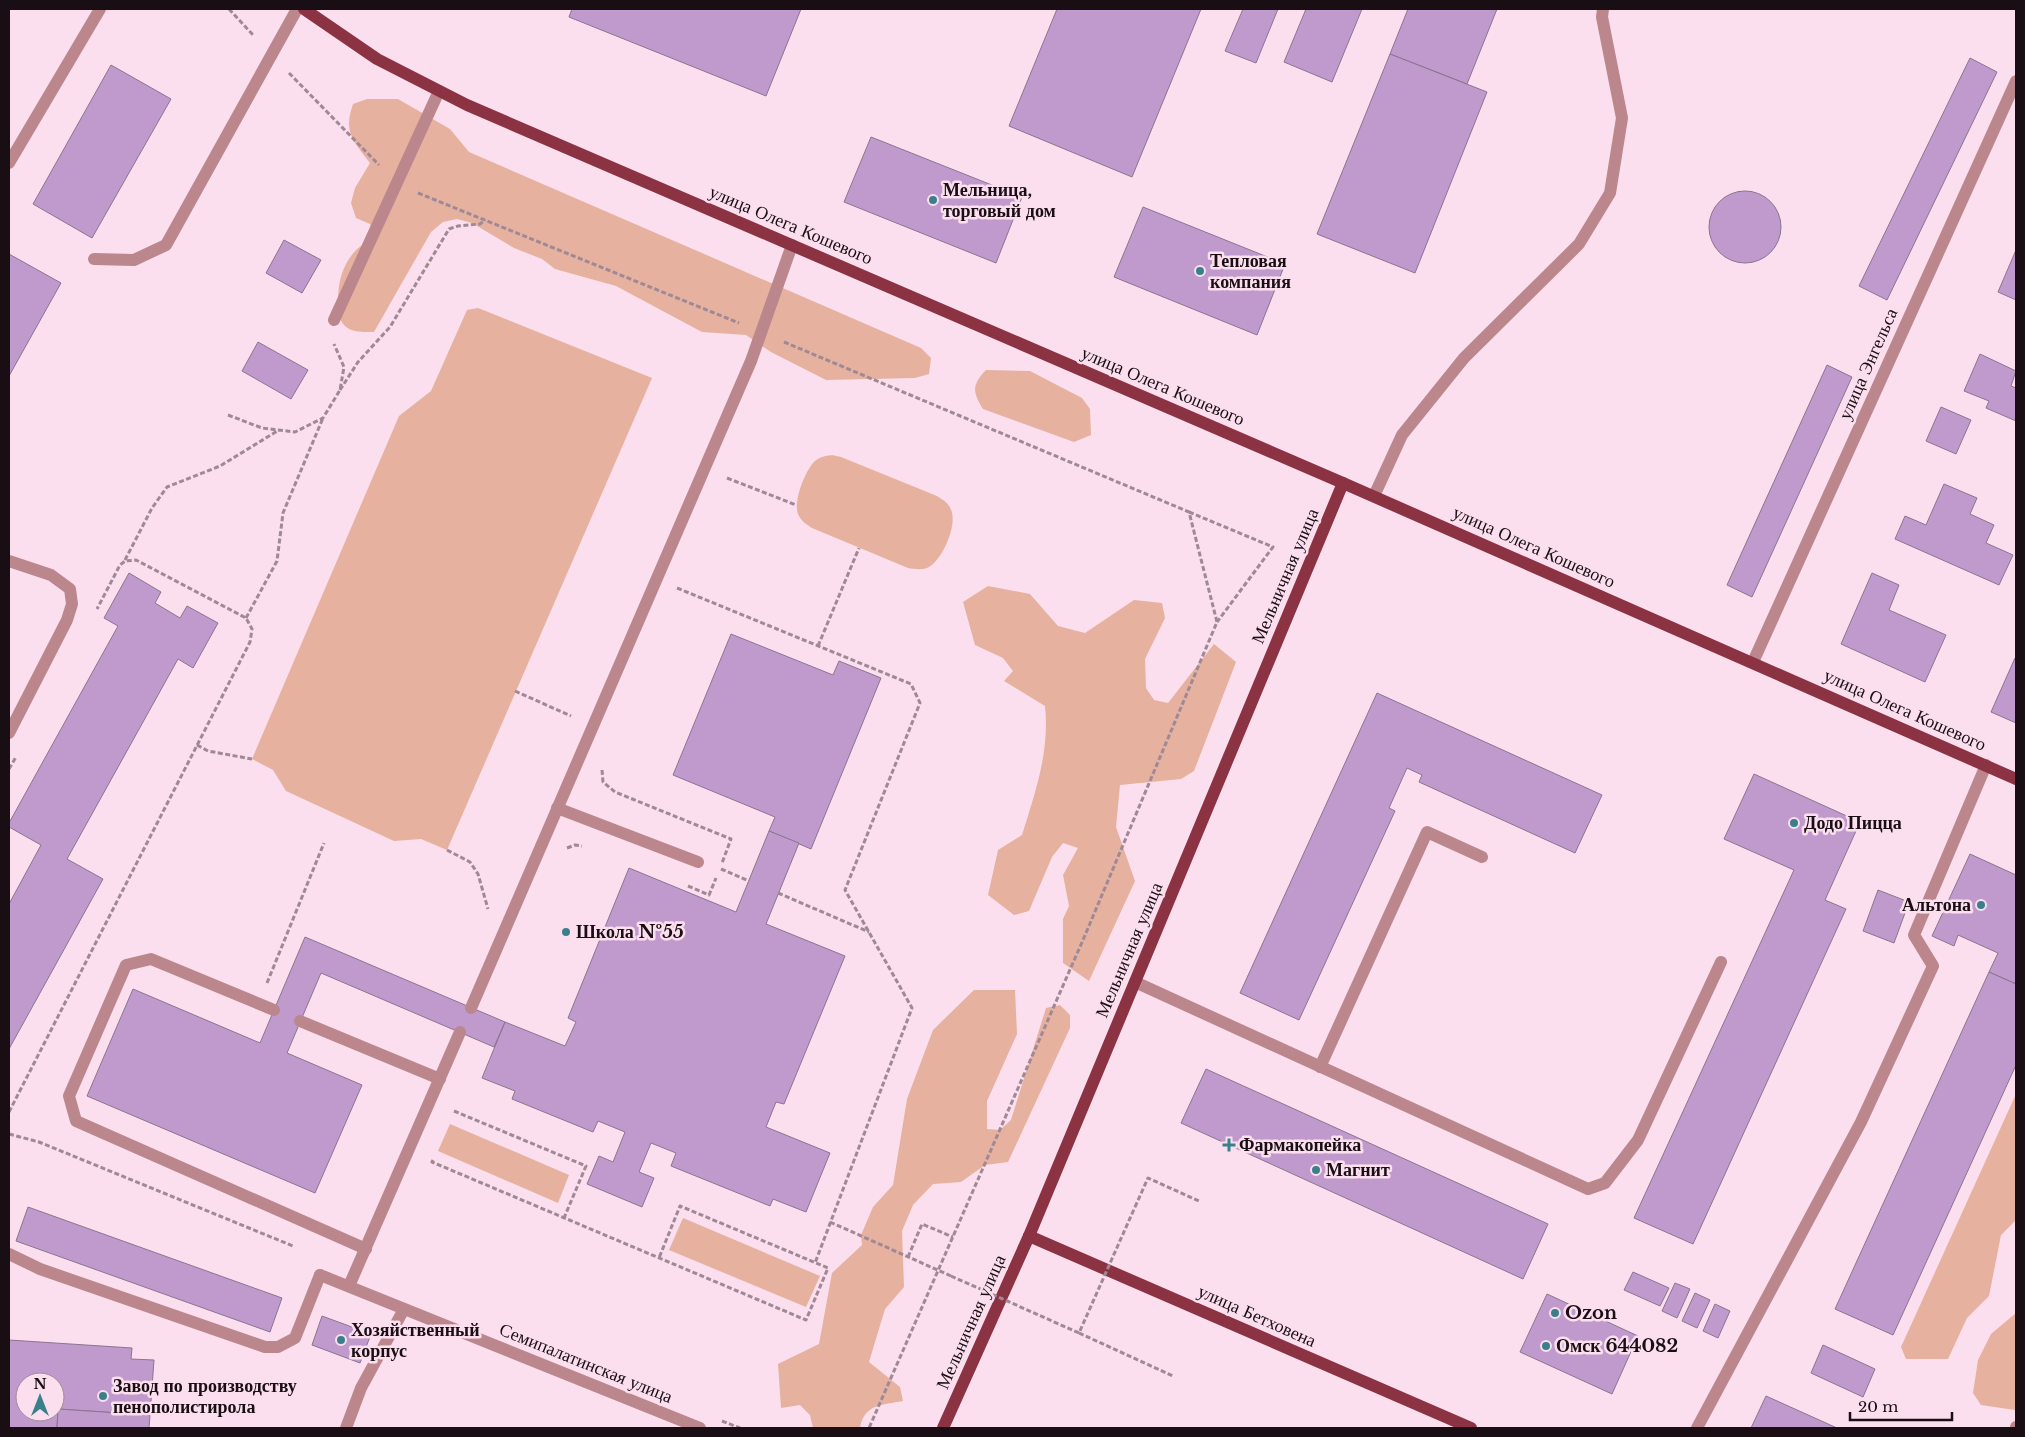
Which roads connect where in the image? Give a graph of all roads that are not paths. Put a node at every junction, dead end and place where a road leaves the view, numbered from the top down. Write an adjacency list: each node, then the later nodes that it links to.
1 (100, 9): 7 (street)
2 (297, 9): 9 (street)
3 (304, 9): 6 (main road, улица Олега Кошевого)
4 (1603, 9): 12 (street)
5 (2016, 81): 14 (street, улица Энгельса)
6 (439, 91): 8 (main road, улица Олега Кошевого); 10 (street)
7 (9, 163)
8 (792, 245): 11 (main road, улица Олега Кошевого); 18 (street)
9 (94, 258)
10 (334, 320)
11 (1343, 483): 12 (main road, улица Олега Кошевого); 22 (main road, Мельничная улица)
12 (1374, 496): 14 (main road, улица Олега Кошевого)
13 (9, 561): 15 (street)
14 (1753, 662): 16 (main road, улица Олега Кошевого)
15 (9, 733)
16 (1986, 765): 17 (main road, улица Олега Кошевого); 39 (street)
17 (2016, 779)
18 (557, 808): 20 (street); 23 (street)
19 (1482, 857): 27 (street)
20 (698, 862)
21 (1721, 962): 27 (street)
22 (1135, 982): 27 (street); 29 (main road, Мельничная улица)
23 (471, 1008)
24 (274, 1010): 30 (street)
25 (300, 1021): 28 (street)
26 (460, 1032): 28 (street)
27 (1320, 1067)
28 (440, 1079): 30 (street)
29 (1029, 1236): 37 (main road, Мельничная улица); 38 (main road, улица Бетховена)
30 (366, 1249): 32 (street)
31 (9, 1254): 32 (street, Семипалатинская улица)
32 (349, 1286): 33 (street, Семипалатинская улица)
33 (404, 1309): 34 (street, Семипалатинская улица); 35 (street)
34 (677, 1424): 36 (street, Семипалатинская улица)
35 (346, 1428)
36 (700, 1428)
37 (943, 1428)
38 (1471, 1428)
39 (1697, 1428)

